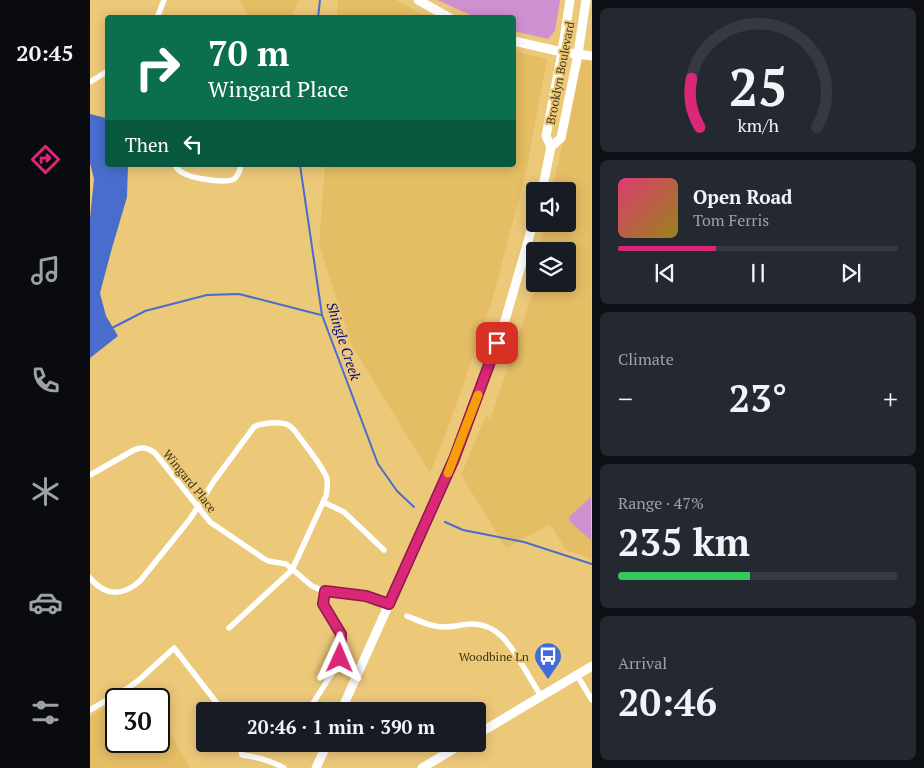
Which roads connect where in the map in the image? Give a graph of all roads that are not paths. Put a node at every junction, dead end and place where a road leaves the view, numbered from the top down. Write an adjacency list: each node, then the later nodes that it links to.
1 (164, 0): 5 (street)
2 (418, 0): 6 (main road)
3 (570, 0): 8 (main road, Brooklyn Boulevard)
4 (586, 0): 9 (main road, Brooklyn Boulevard)
5 (158, 15)
6 (445, 15)
7 (516, 41): 8 (main road)
8 (562, 52): 9 (main road); 13 (main road, Brooklyn Boulevard)
9 (578, 54): 10 (main road); 13 (main road, Brooklyn Boulevard)
10 (592, 56)
11 (105, 73): 12 (street)
12 (90, 82)
13 (551, 147): 16 (main road, Brooklyn Boulevard)
14 (176, 167): 15 (street)
15 (240, 167)
16 (544, 182)
17 (531, 232): 25 (main road)
18 (90, 475): 20 (street, Wingard Place)
19 (323, 502): 20 (street); 21 (street); 22 (street)
20 (198, 508): 22 (street, Wingard Place); 23 (street)
21 (384, 550)
22 (292, 570): 24 (street, Wingard Place); 27 (street)
23 (90, 578)
24 (325, 591): 25 (street, Wingard Place); 33 (street)
25 (389, 604): 34 (main road)
26 (408, 616): 30 (street)
27 (230, 628)
28 (592, 666): 29 (main road)
29 (577, 675): 30 (main road); 31 (street)
30 (541, 696): 36 (main road)
31 (592, 700)
32 (216, 702): 35 (street)
33 (314, 702)
34 (346, 702)
35 (90, 710)
36 (486, 729)
37 (241, 752): 41 (street)
38 (323, 752): 42 (main road)
39 (450, 752): 40 (main road)
40 (427, 767)
41 (284, 768)
42 (316, 768)

